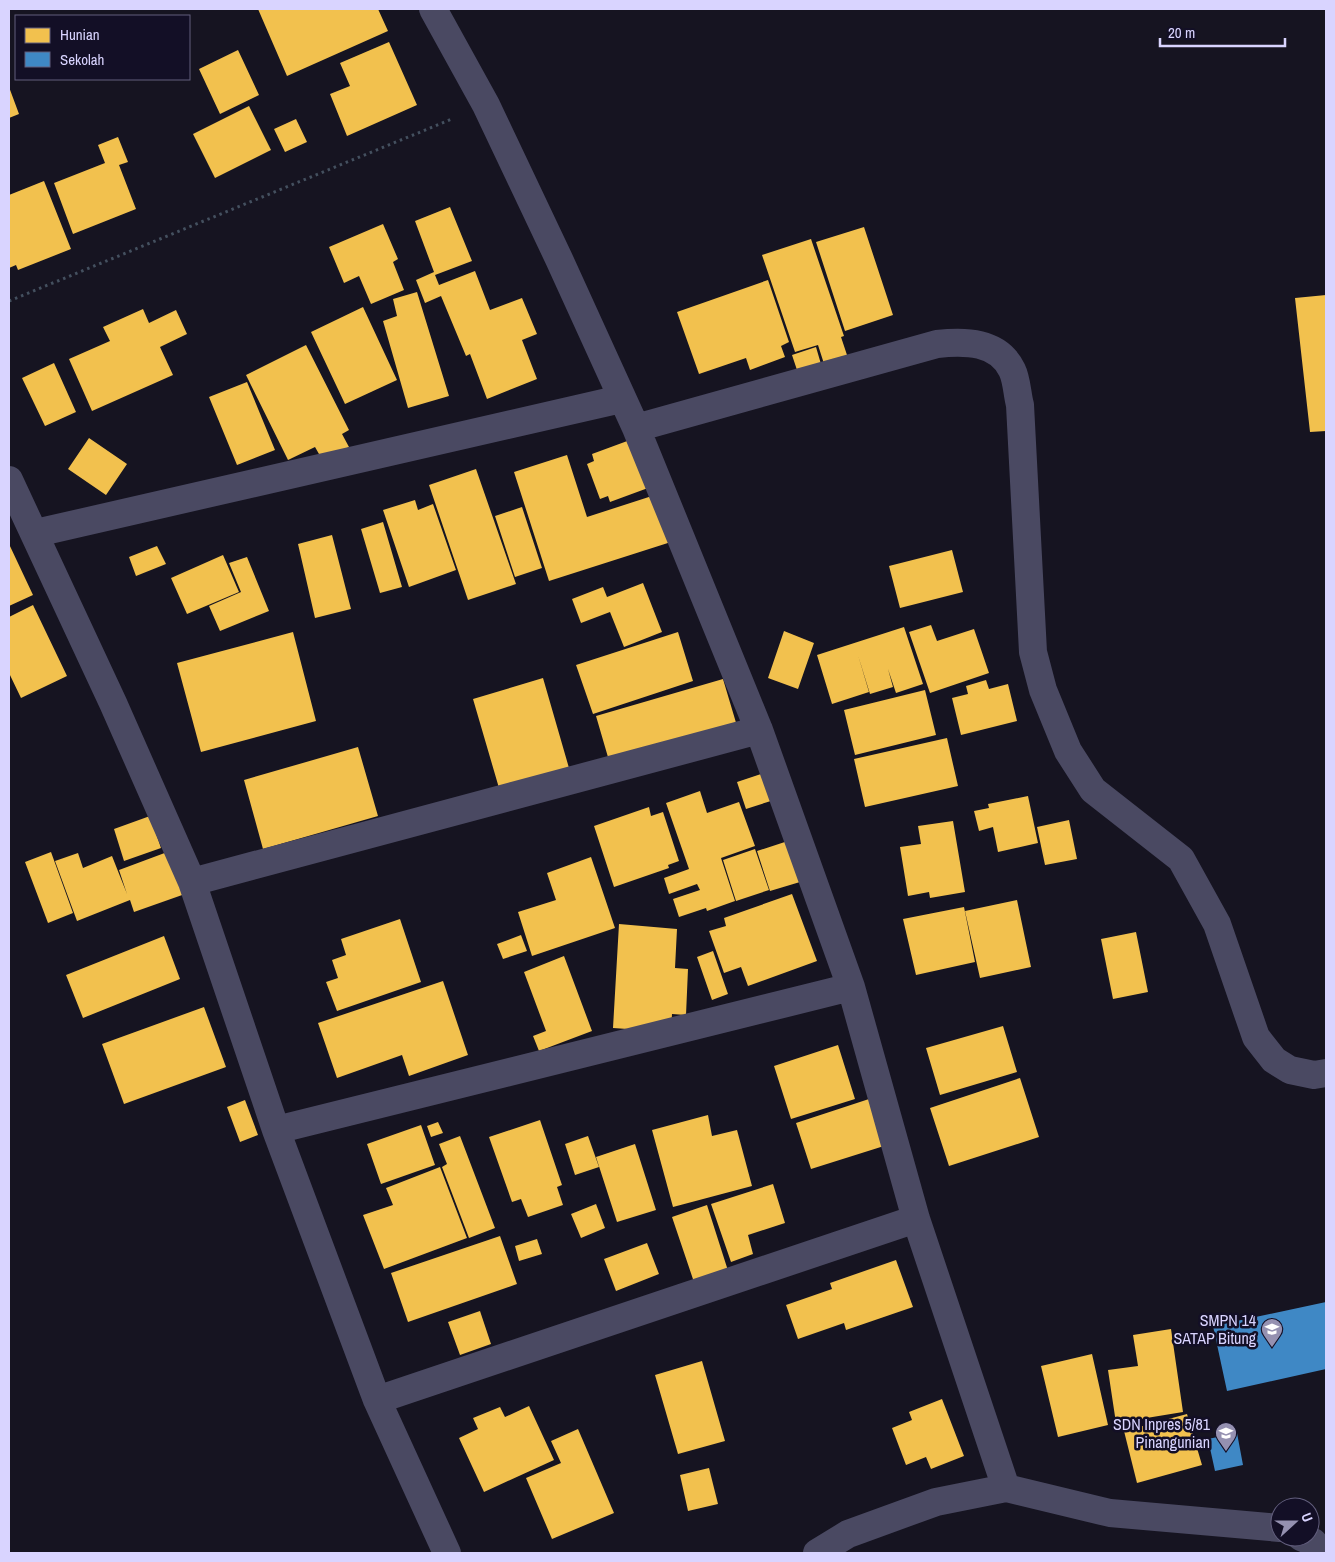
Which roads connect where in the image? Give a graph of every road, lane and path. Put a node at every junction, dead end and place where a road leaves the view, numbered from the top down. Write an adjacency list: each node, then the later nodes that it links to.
1 (433, 9): 2 (street)
2 (486, 105): 3 (path); 4 (street)
3 (9, 301)
4 (621, 399): 5 (street); 7 (street)
5 (636, 428): 8 (street); 11 (street)
6 (9, 480): 7 (street)
7 (36, 533): 9 (street)
8 (759, 730): 9 (street); 10 (street)
9 (192, 882): 12 (street)
10 (851, 987): 12 (street); 13 (street)
11 (1326, 1073)
12 (276, 1130): 14 (street)
13 (916, 1219): 14 (street); 15 (street)
14 (377, 1400): 17 (street)
15 (1006, 1488): 16 (street); 18 (street)
16 (1270, 1527)
17 (447, 1553)
18 (817, 1553)

